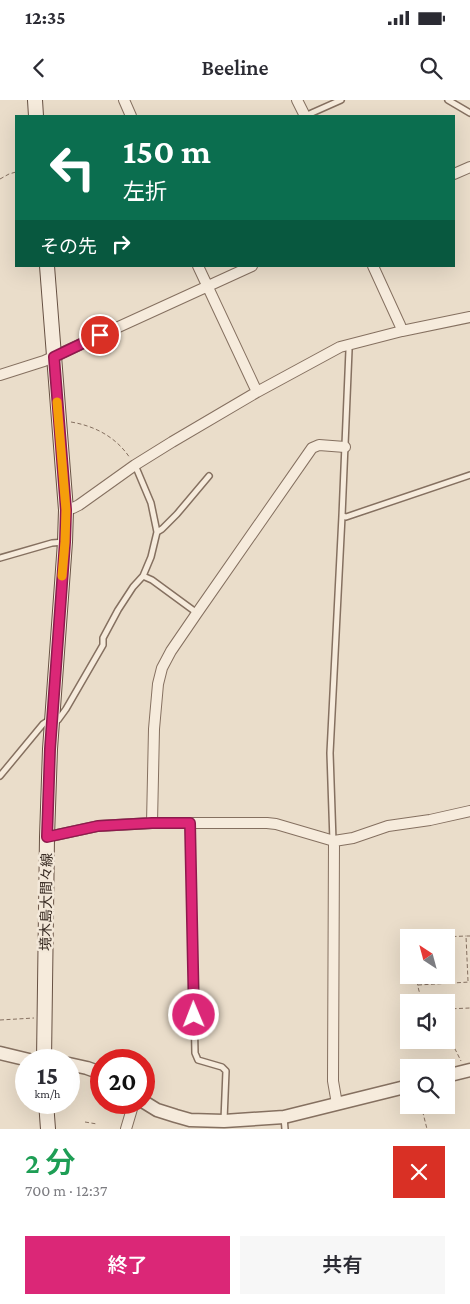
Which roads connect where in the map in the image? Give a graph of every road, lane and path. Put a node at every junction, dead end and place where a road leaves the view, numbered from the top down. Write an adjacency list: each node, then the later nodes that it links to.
1 (34, 100): 7 (main road)
2 (124, 100): 8 (street)
3 (297, 100): 9 (street)
4 (341, 100): 10 (lane)
5 (448, 100): 6 (lane)
6 (470, 113)
7 (36, 115)
8 (131, 115)
9 (304, 115)
10 (307, 115)
11 (470, 167): 13 (street)
12 (15, 172): 14 (path)
13 (455, 174)
14 (0, 179)
15 (47, 267): 23 (main road, 境木島大間々線)
16 (198, 267): 19 (street)
17 (250, 267): 19 (street)
18 (373, 267): 21 (street)
19 (208, 286): 23 (street); 25 (street)
20 (470, 317): 21 (street)
21 (402, 331): 22 (street)
22 (347, 344): 25 (street); 27 (lane)
23 (54, 357): 24 (street); 26 (main road, 境木島大間々線)
24 (0, 375)
25 (257, 392): 28 (street)
26 (58, 420): 28 (path); 31 (main road, 境木島大間々線)
27 (344, 447): 32 (lane); 37 (street)
28 (135, 465): 31 (street); 33 (lane)
29 (470, 475): 32 (lane)
30 (209, 476): 33 (lane)
31 (66, 510): 34 (main road, 境木島大間々線)
32 (342, 516): 44 (lane)
33 (157, 532): 36 (lane)
34 (65, 542): 35 (lane); 38 (main road, 境木島大間々線)
35 (0, 558)
36 (143, 576): 37 (lane); 38 (lane)
37 (197, 613): 41 (street)
38 (52, 721): 39 (lane); 43 (main road, 境木島大間々線)
39 (0, 776)
40 (470, 811): 44 (street)
41 (152, 823): 42 (street); 43 (street)
42 (190, 823): 44 (street); 66 (lane)
43 (47, 837): 53 (main road, 境木島大間々線)
44 (334, 841): 61 (street)
45 (455, 936): 46 (path)
46 (466, 936): 47 (path); 48 (path)
47 (470, 936)
48 (469, 982): 49 (path)
49 (418, 985): 50 (path)
50 (420, 994)
51 (470, 1008): 52 (path)
52 (455, 1009)
53 (45, 1018): 54 (path); 56 (main road, 境木島大間々線)
54 (0, 1020)
55 (455, 1048): 59 (path)
56 (44, 1049)
57 (0, 1053): 58 (street)
58 (15, 1057)
59 (466, 1071)
60 (400, 1088): 61 (street)
61 (337, 1104): 68 (street)
62 (155, 1108): 66 (street)
63 (47, 1114): 70 (main road)
64 (130, 1114): 71 (street)
65 (424, 1114): 72 (path)
66 (224, 1121): 68 (street)
67 (85, 1122): 69 (path)
68 (284, 1123)
69 (97, 1124)
70 (48, 1129)
71 (126, 1129)
72 (428, 1129)

